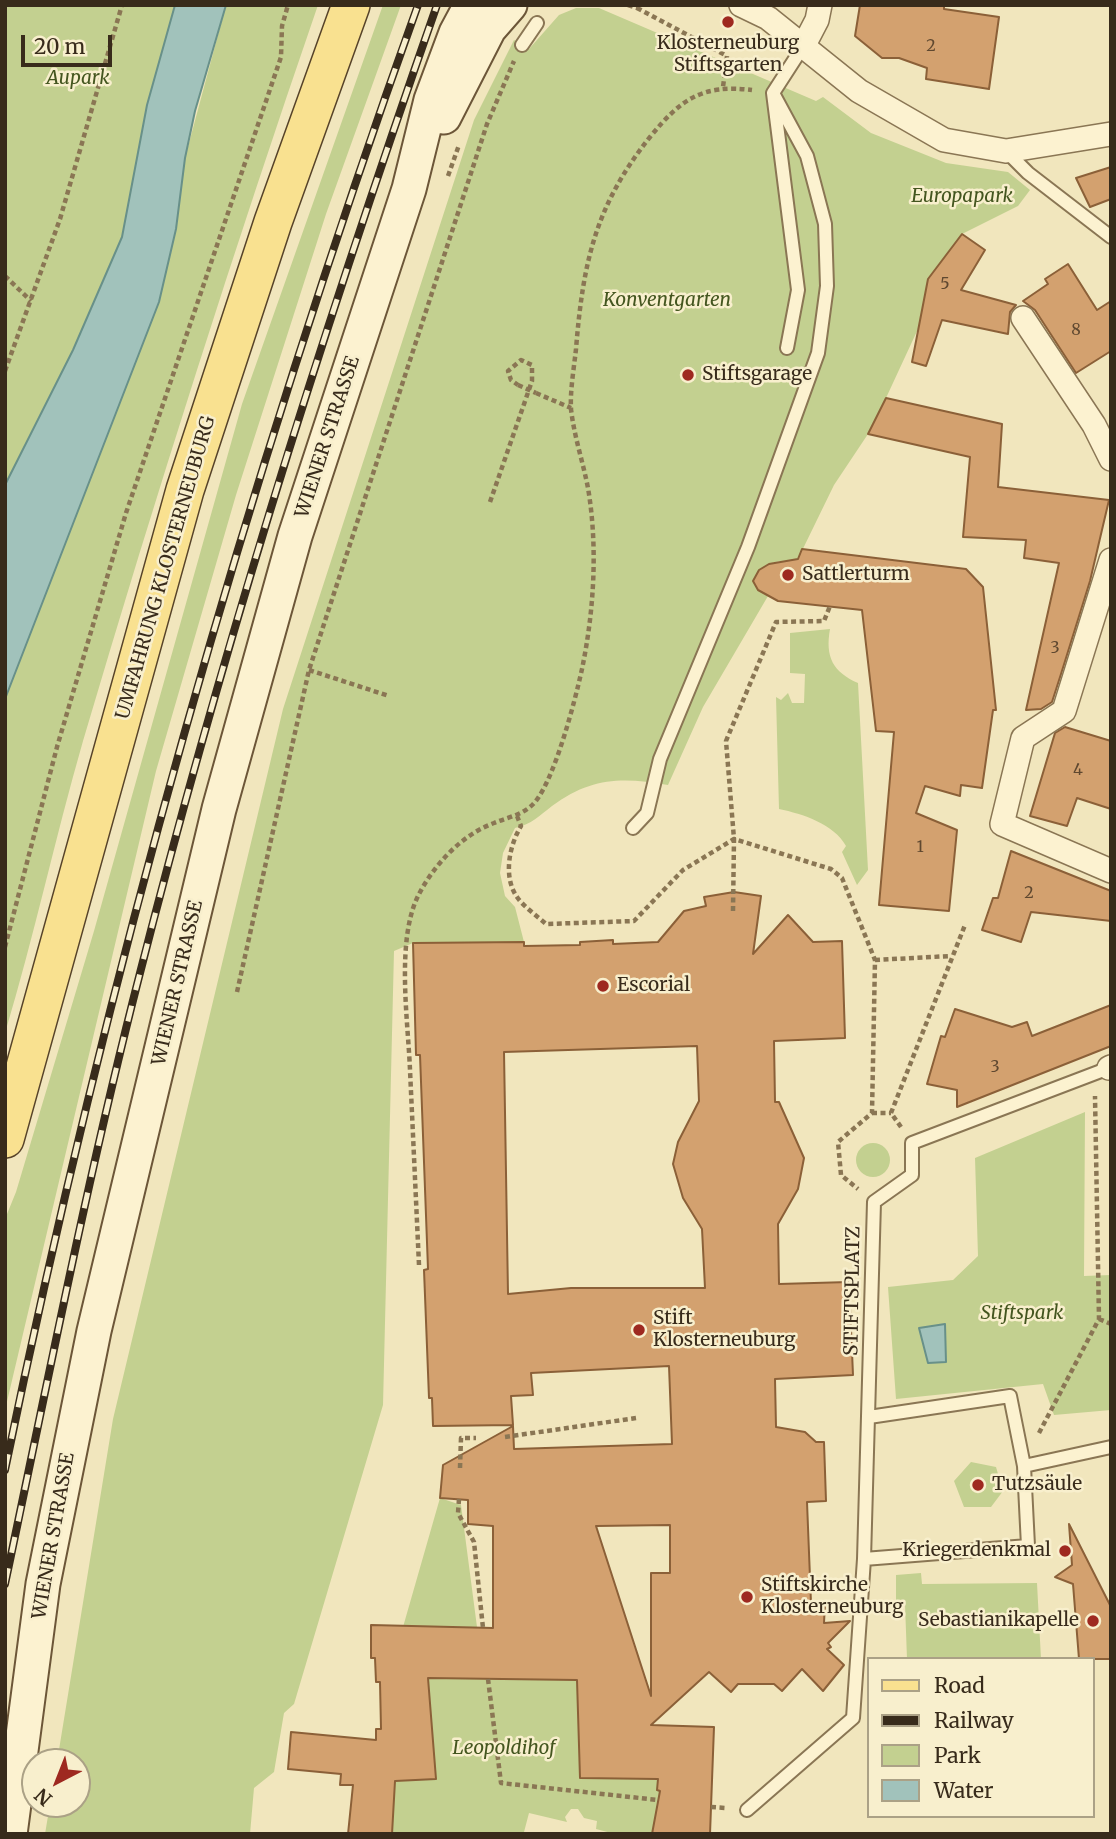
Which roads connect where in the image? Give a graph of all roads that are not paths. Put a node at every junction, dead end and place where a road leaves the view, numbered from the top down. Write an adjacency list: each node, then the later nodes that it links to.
1 (351, 5): 21 (main road, UMFAHRUNG KLOSTERNEUBURG)
2 (471, 5): 11 (street, WIENER STRASSE)
3 (510, 5): 11 (street, WIENER STRASSE)
4 (741, 5): 8 (street)
5 (820, 5): 8 (street)
6 (537, 23): 7 (lane)
7 (522, 45)
8 (804, 45): 9 (lane); 12 (street)
9 (773, 93): 15 (lane); 18 (lane)
10 (1111, 134): 12 (street)
11 (421, 151): 27 (street, WIENER STRASSE)
12 (1006, 151): 13 (lane)
13 (1111, 237)
14 (1023, 318): 16 (street)
15 (787, 348)
16 (1111, 459)
17 (1111, 560): 19 (street)
18 (634, 828)
19 (1111, 871)
20 (1105, 1070): 22 (lane, STIFTSPLATZ)
21 (5, 1139)
22 (869, 1417): 24 (lane); 25 (lane, STIFTSPLATZ)
23 (1111, 1447): 24 (lane)
24 (1024, 1466): 25 (lane)
25 (864, 1559): 26 (lane, STIFTSPLATZ)
26 (747, 1810)
27 (10, 1834)

